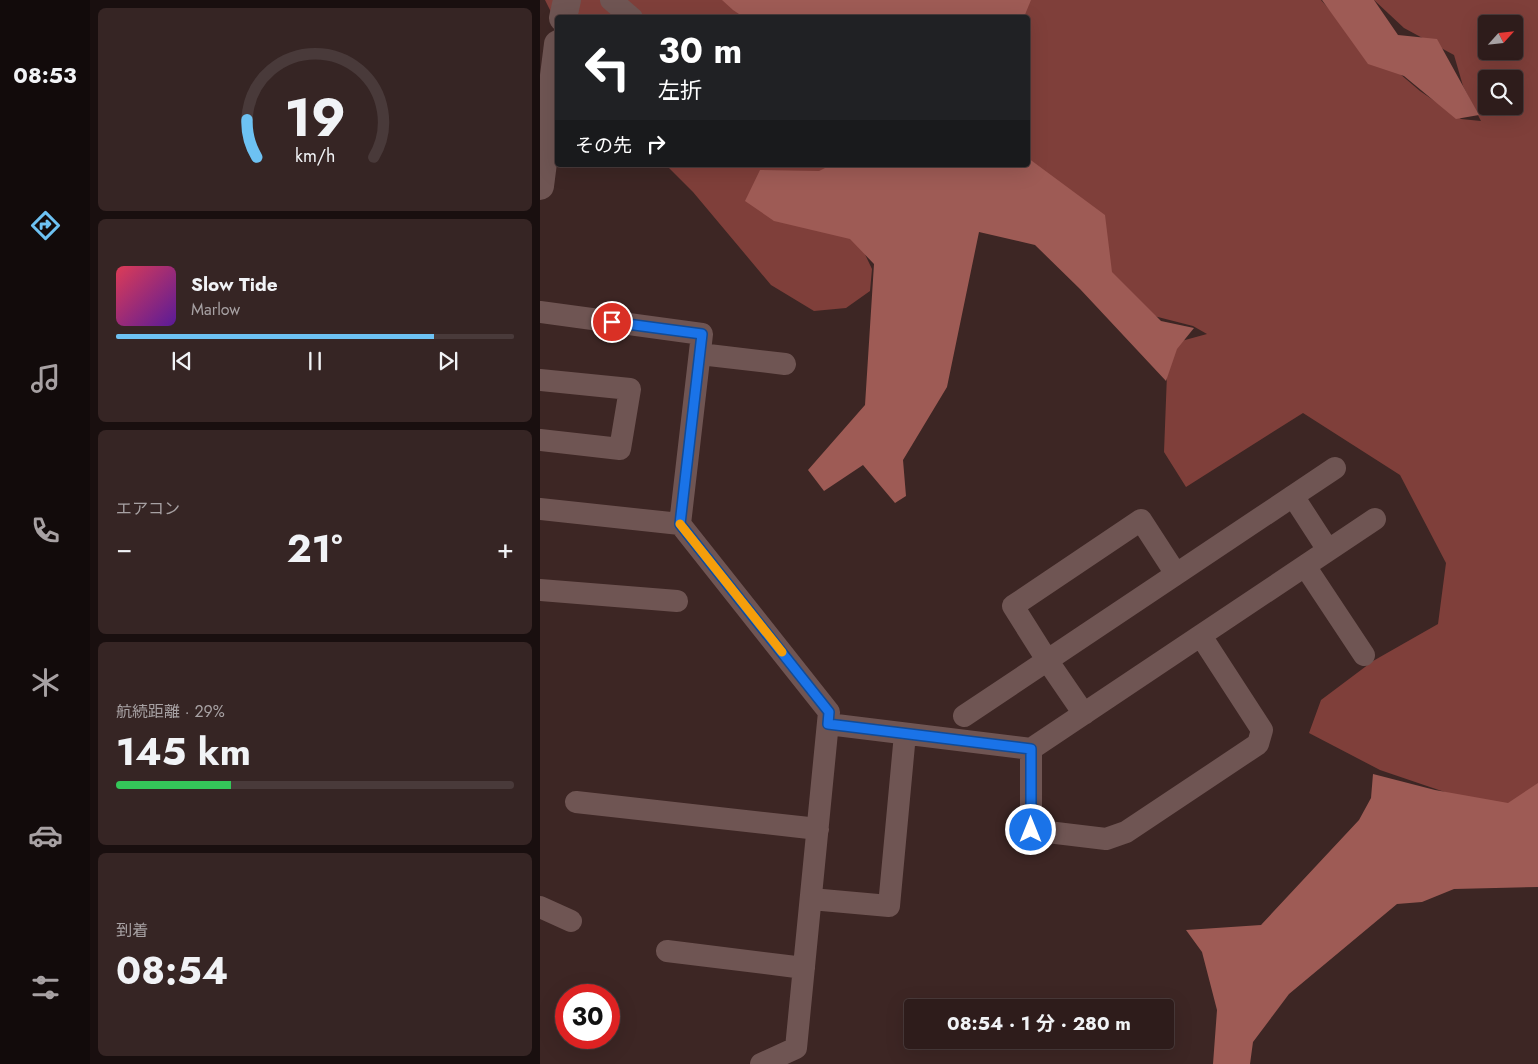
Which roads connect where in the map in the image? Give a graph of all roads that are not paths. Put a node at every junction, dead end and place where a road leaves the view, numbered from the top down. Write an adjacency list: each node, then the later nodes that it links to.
1 (567, 0): 3 (street)
2 (611, 0): 4 (street)
3 (564, 15)
4 (628, 15)
5 (555, 67): 6 (street)
6 (541, 175)
7 (540, 312): 8 (street)
8 (700, 354): 9 (street); 16 (street)
9 (785, 364)
10 (540, 380): 11 (street)
11 (540, 440)
12 (1335, 468): 13 (street)
13 (1293, 496): 17 (street); 19 (street)
14 (540, 509): 16 (street)
15 (1375, 519): 17 (street)
16 (680, 524): 27 (street)
17 (1328, 550): 18 (street)
18 (1305, 566): 22 (street); 23 (street)
19 (1176, 574): 24 (street); 24 (street)
20 (540, 590): 21 (street)
21 (677, 602)
22 (1200, 636): 25 (street); 29 (street)
23 (1364, 655)
24 (1047, 660): 25 (street); 26 (street)
25 (1084, 714): 29 (street)
26 (964, 716)
27 (828, 724): 28 (street); 31 (street)
28 (905, 734): 29 (street); 32 (street)
29 (1031, 749)
30 (576, 802): 31 (street)
31 (818, 829): 32 (street)
32 (811, 899): 36 (street)
33 (540, 907): 34 (street)
34 (571, 921)
35 (667, 951): 36 (street)
36 (804, 968): 37 (street)
37 (761, 1064)

